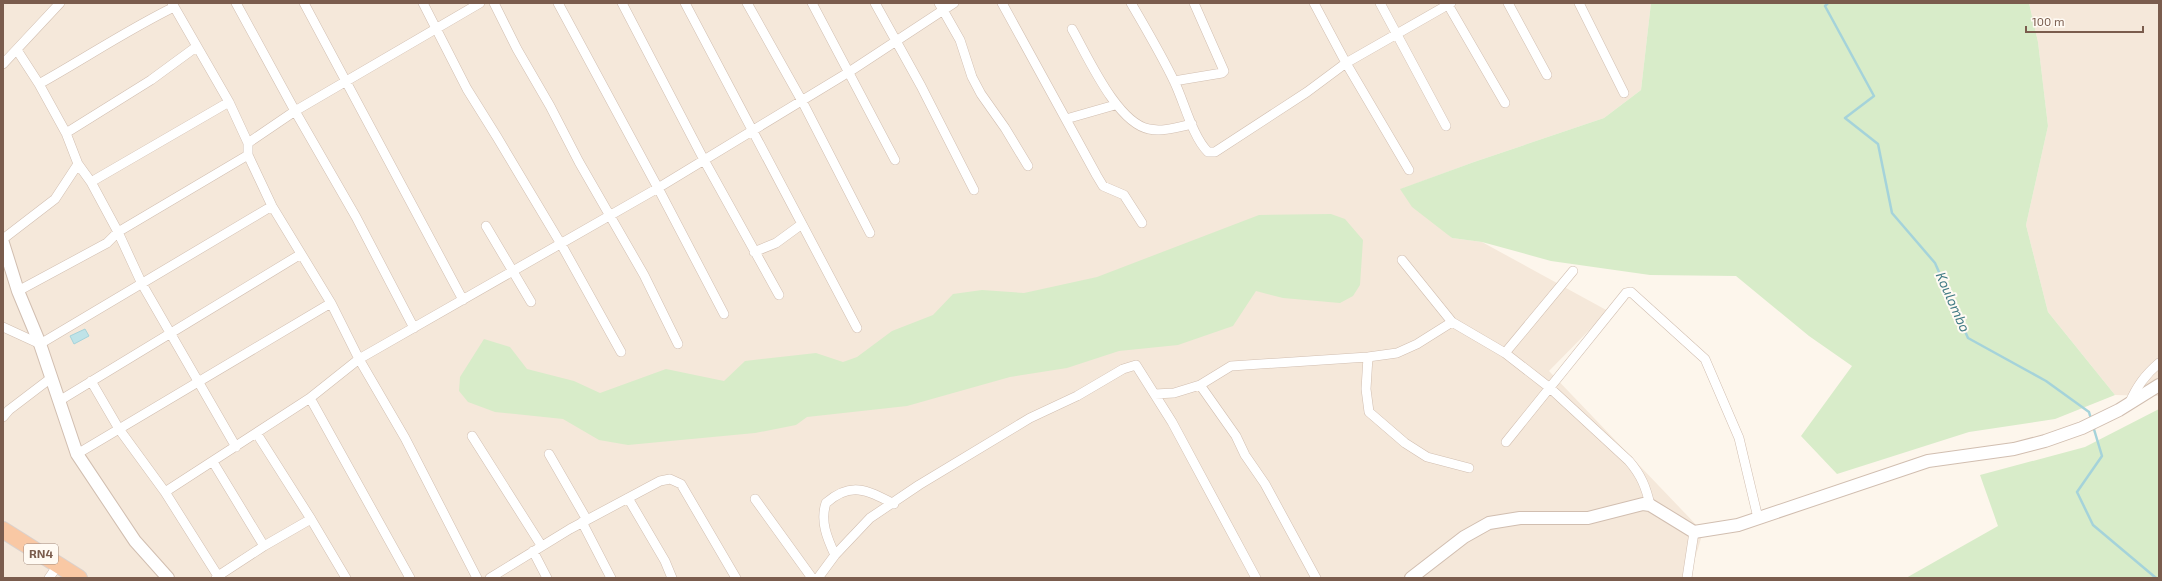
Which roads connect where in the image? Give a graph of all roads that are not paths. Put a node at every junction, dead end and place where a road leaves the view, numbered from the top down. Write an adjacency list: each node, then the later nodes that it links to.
1 (60, 3): 29 (street)
2 (236, 3): 42 (street)
3 (304, 3): 35 (street)
4 (423, 3): 24 (street)
5 (480, 3): 24 (street)
6 (494, 3): 59 (street)
7 (558, 3): 56 (street)
8 (622, 3): 50 (street)
9 (684, 3): 46 (street)
10 (747, 3): 38 (street)
11 (812, 3): 32 (street)
12 (875, 3): 27 (street)
13 (954, 3): 23 (street)
14 (1002, 3): 43 (street)
15 (1131, 3): 34 (street)
16 (1194, 3): 34 (street)
17 (1314, 3): 30 (street)
18 (1380, 3): 26 (street)
19 (1508, 3): 33 (street)
20 (1579, 3): 37 (street)
21 (1449, 4): 26 (street); 40 (street)
22 (173, 5): 28 (street); 36 (street)
23 (941, 7): 27 (street); 53 (street)
24 (435, 28): 35 (street); 67 (street)
25 (1072, 29): 41 (street)
26 (1396, 33): 30 (street); 45 (street)
27 (895, 41): 32 (street); 57 (street)
28 (196, 47): 39 (street); 47 (street)
29 (17, 50): 31 (street); 36 (street)
30 (1346, 63): 44 (street); 54 (street)
31 (3, 64)
32 (849, 72): 38 (street); 51 (street)
33 (1547, 75)
34 (1174, 81): 44 (street)
35 (346, 82): 42 (street); 76 (street)
36 (39, 84): 47 (street)
37 (1624, 93)
38 (802, 101): 46 (street); 64 (street)
39 (229, 102): 48 (street); 55 (street)
40 (1505, 103)
41 (1115, 105): 43 (street); 44 (street)
42 (295, 111): 48 (street); 82 (street)
43 (1066, 119): 60 (street)
44 (1192, 124)
45 (1446, 126)
46 (752, 130): 50 (street); 61 (street)
47 (66, 133): 52 (street)
48 (248, 143): 49 (street)
49 (248, 155): 58 (street); 63 (street)
50 (704, 160): 56 (street); 68 (street)
51 (895, 160)
52 (78, 164): 55 (street); 65 (street)
53 (1028, 166)
54 (1410, 170)
55 (91, 182): 63 (street)
56 (658, 188): 59 (street); 79 (street)
57 (974, 190)
58 (272, 206): 69 (street); 73 (street)
59 (610, 215): 67 (street); 86 (street)
60 (1142, 223)
61 (802, 224): 68 (street); 83 (street)
62 (486, 226): 71 (street)
63 (118, 232): 73 (street); 74 (street)
64 (870, 234)
65 (3, 239)
66 (3, 243): 74 (street)
67 (560, 244): 71 (street); 87 (street)
68 (754, 252): 75 (street)
69 (301, 254): 78 (street); 84 (street)
70 (1402, 260): 80 (street)
71 (512, 271): 76 (street); 77 (street)
72 (1573, 271): 88 (street)
73 (142, 284): 84 (street); 85 (street)
74 (18, 291): 85 (street)
75 (779, 295)
76 (463, 300): 82 (street)
77 (531, 302)
78 (331, 303): 90 (street); 94 (street)
79 (724, 314)
80 (1452, 322): 88 (street); 89 (street)
81 (3, 327): 85 (street)
82 (414, 328): 90 (street)
83 (856, 328)
84 (170, 333): 93 (street); 94 (street)
85 (40, 344): 92 (street)
86 (678, 344)
87 (621, 352)
88 (1505, 354): 97 (street)
89 (1368, 357): 95 (street); 111 (street)
90 (359, 359): 99 (street); 132 (street)
91 (2159, 363): 101 (street)
92 (51, 378): 100 (street); 102 (street)
93 (91, 381): 100 (street); 103 (street)
94 (200, 382): 103 (street); 107 (street)
95 (1200, 385): 98 (street); 141 (street)
96 (2159, 385): 101 (street)
97 (1550, 388): 106 (street); 116 (street); 117 (street)
98 (1155, 394): 115 (street); 140 (street)
99 (310, 398): 104 (street); 131 (street)
100 (59, 401): 108 (street)
101 (2124, 407): 117 (street)
102 (3, 417)
103 (119, 429): 108 (street); 112 (street)
104 (257, 434): 107 (street); 118 (street)
105 (472, 436): 123 (street)
106 (1506, 442)
107 (236, 447): 110 (street)
108 (77, 454): 129 (street)
109 (549, 454): 119 (street)
110 (213, 462): 112 (street); 122 (street)
111 (1469, 468)
112 (165, 492): 127 (street)
113 (628, 498): 119 (street); 136 (street); 137 (street)
114 (755, 500): 138 (street)
115 (894, 504): 125 (street); 125 (street)
116 (1650, 505): 121 (street); 142 (street)
117 (1758, 518): 121 (street)
118 (311, 519): 122 (street); 130 (street)
119 (584, 521): 123 (street); 135 (street)
120 (3, 530): 126 (highway, RN4)
121 (1694, 532): 143 (street)
122 (264, 546): 127 (street)
123 (541, 546): 124 (street)
124 (533, 551): 133 (street); 134 (street)
125 (835, 555): 139 (street)
126 (54, 571): 128 (highway, RN4)
127 (217, 577)
128 (79, 578)
129 (168, 578)
130 (346, 578)
131 (410, 578)
132 (477, 578)
133 (490, 578)
134 (547, 578)
135 (611, 578)
136 (672, 578)
137 (736, 578)
138 (812, 578)
139 (818, 578)
140 (1256, 578)
141 (1316, 578)
142 (1411, 578)
143 (1687, 578)

